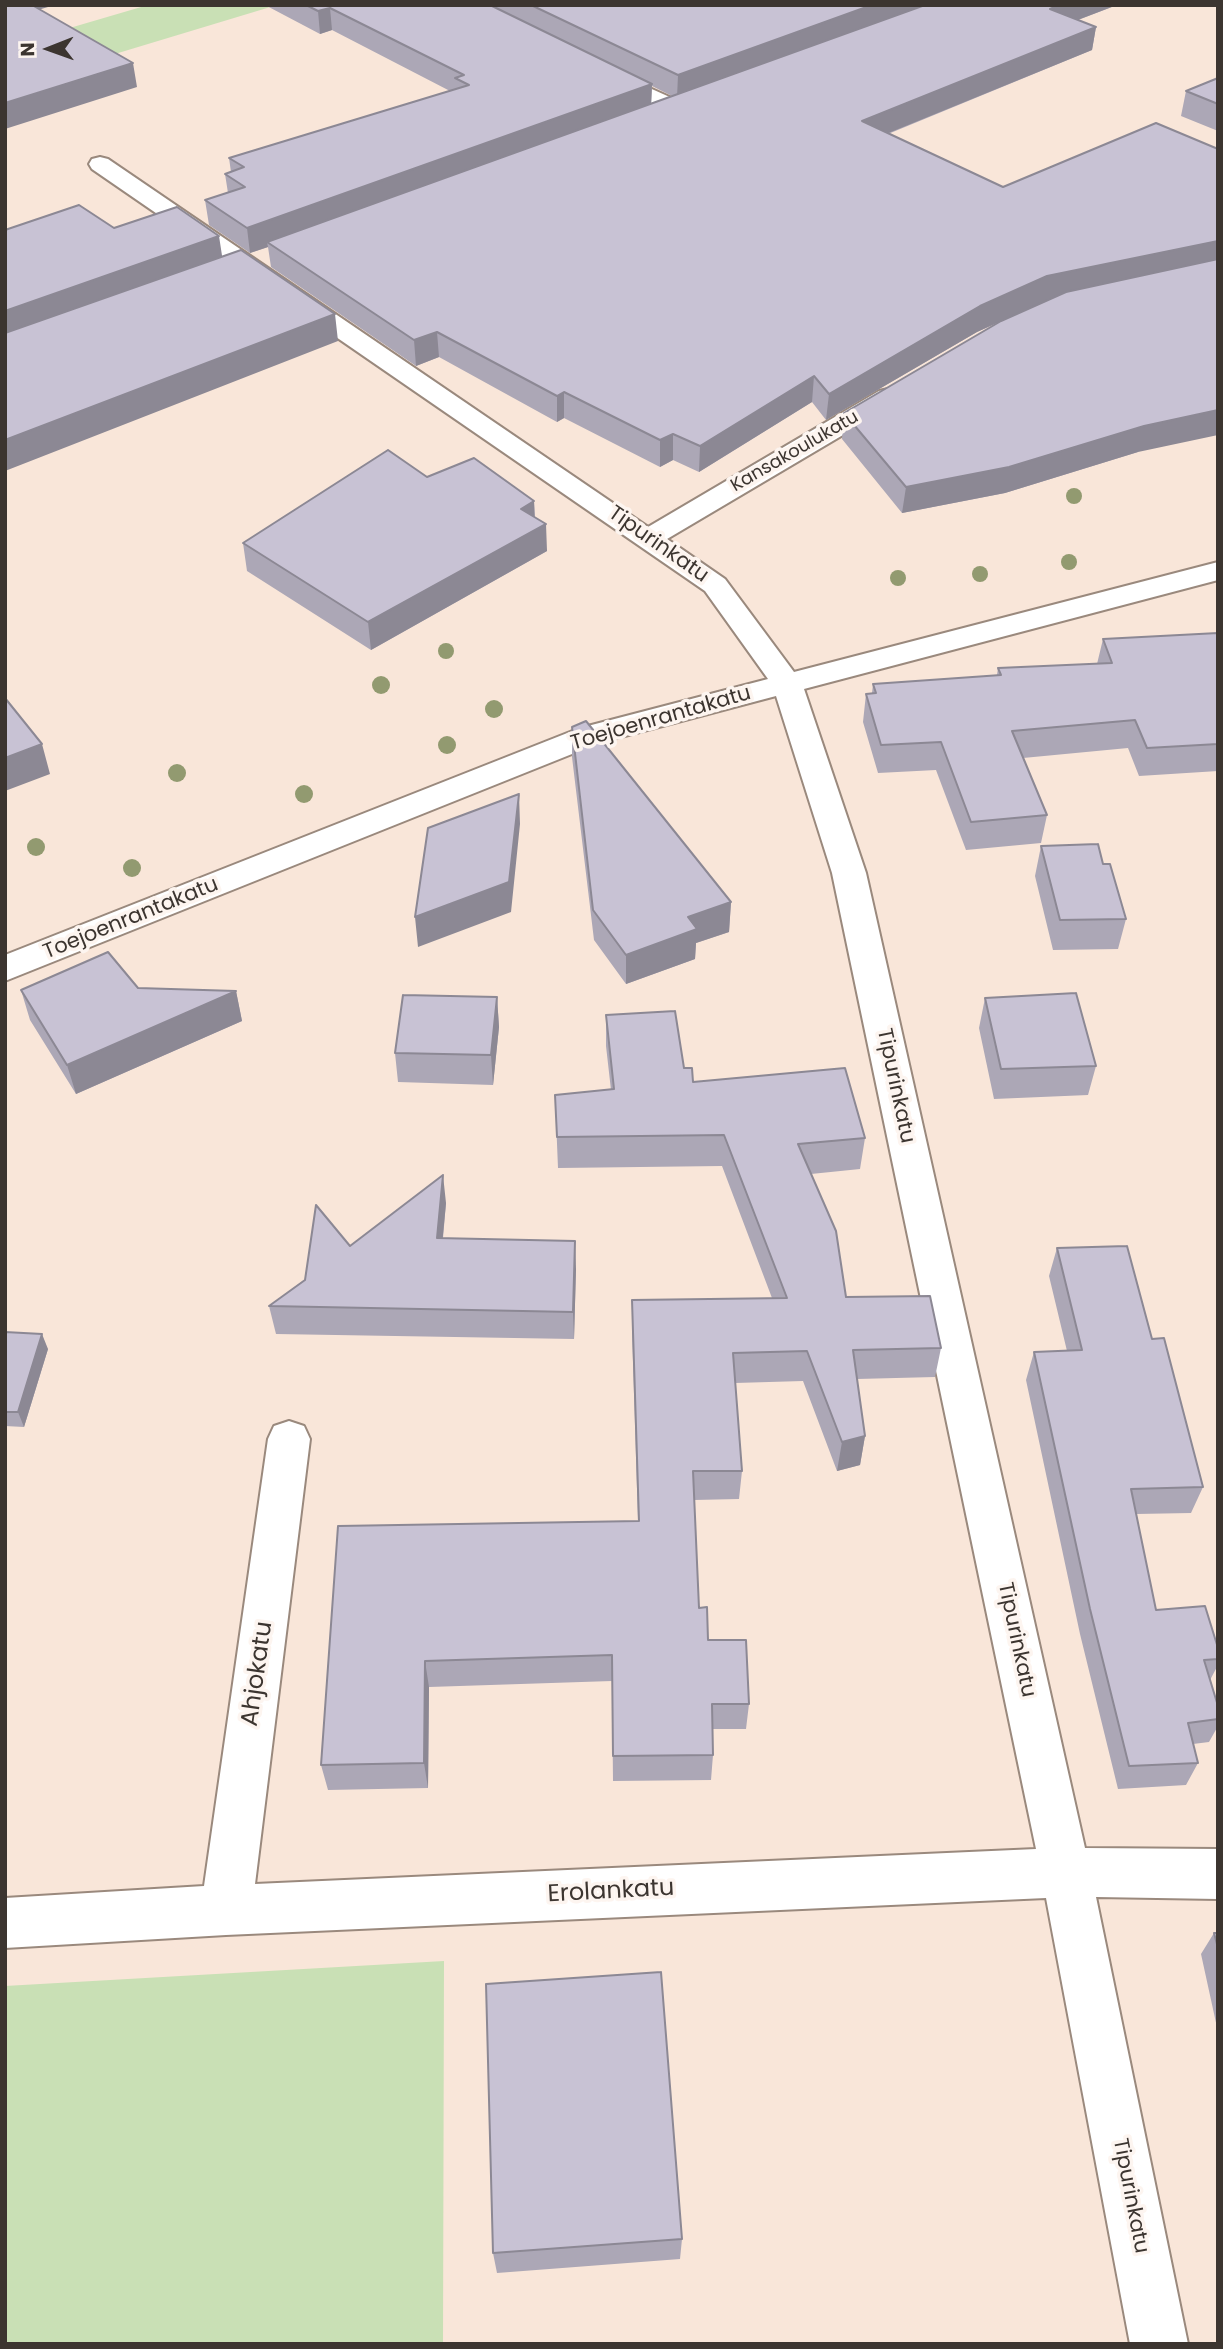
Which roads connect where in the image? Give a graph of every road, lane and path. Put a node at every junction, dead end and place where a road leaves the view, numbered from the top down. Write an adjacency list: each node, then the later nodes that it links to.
1 (588, 66): 3 (street)
2 (701, 99): 3 (street)
3 (675, 108): 4 (street)
4 (649, 118)
5 (100, 164): 7 (street, Tipurinkatu)
6 (905, 387): 7 (street, Kansakoulukatu)
7 (649, 537): 9 (street, Tipurinkatu)
8 (1218, 572): 9 (street, Toejoenrantakatu)
9 (787, 684): 10 (street, Toejoenrantakatu); 12 (street, Tipurinkatu)
10 (5, 969)
11 (289, 1439): 14 (street, Ahjokatu)
12 (1066, 1871): 13 (street, Erolankatu); 14 (street, Erolankatu); 16 (street, Tipurinkatu)
13 (1218, 1874)
14 (226, 1910): 15 (street, Erolankatu)
15 (5, 1923)
16 (1159, 2344)

